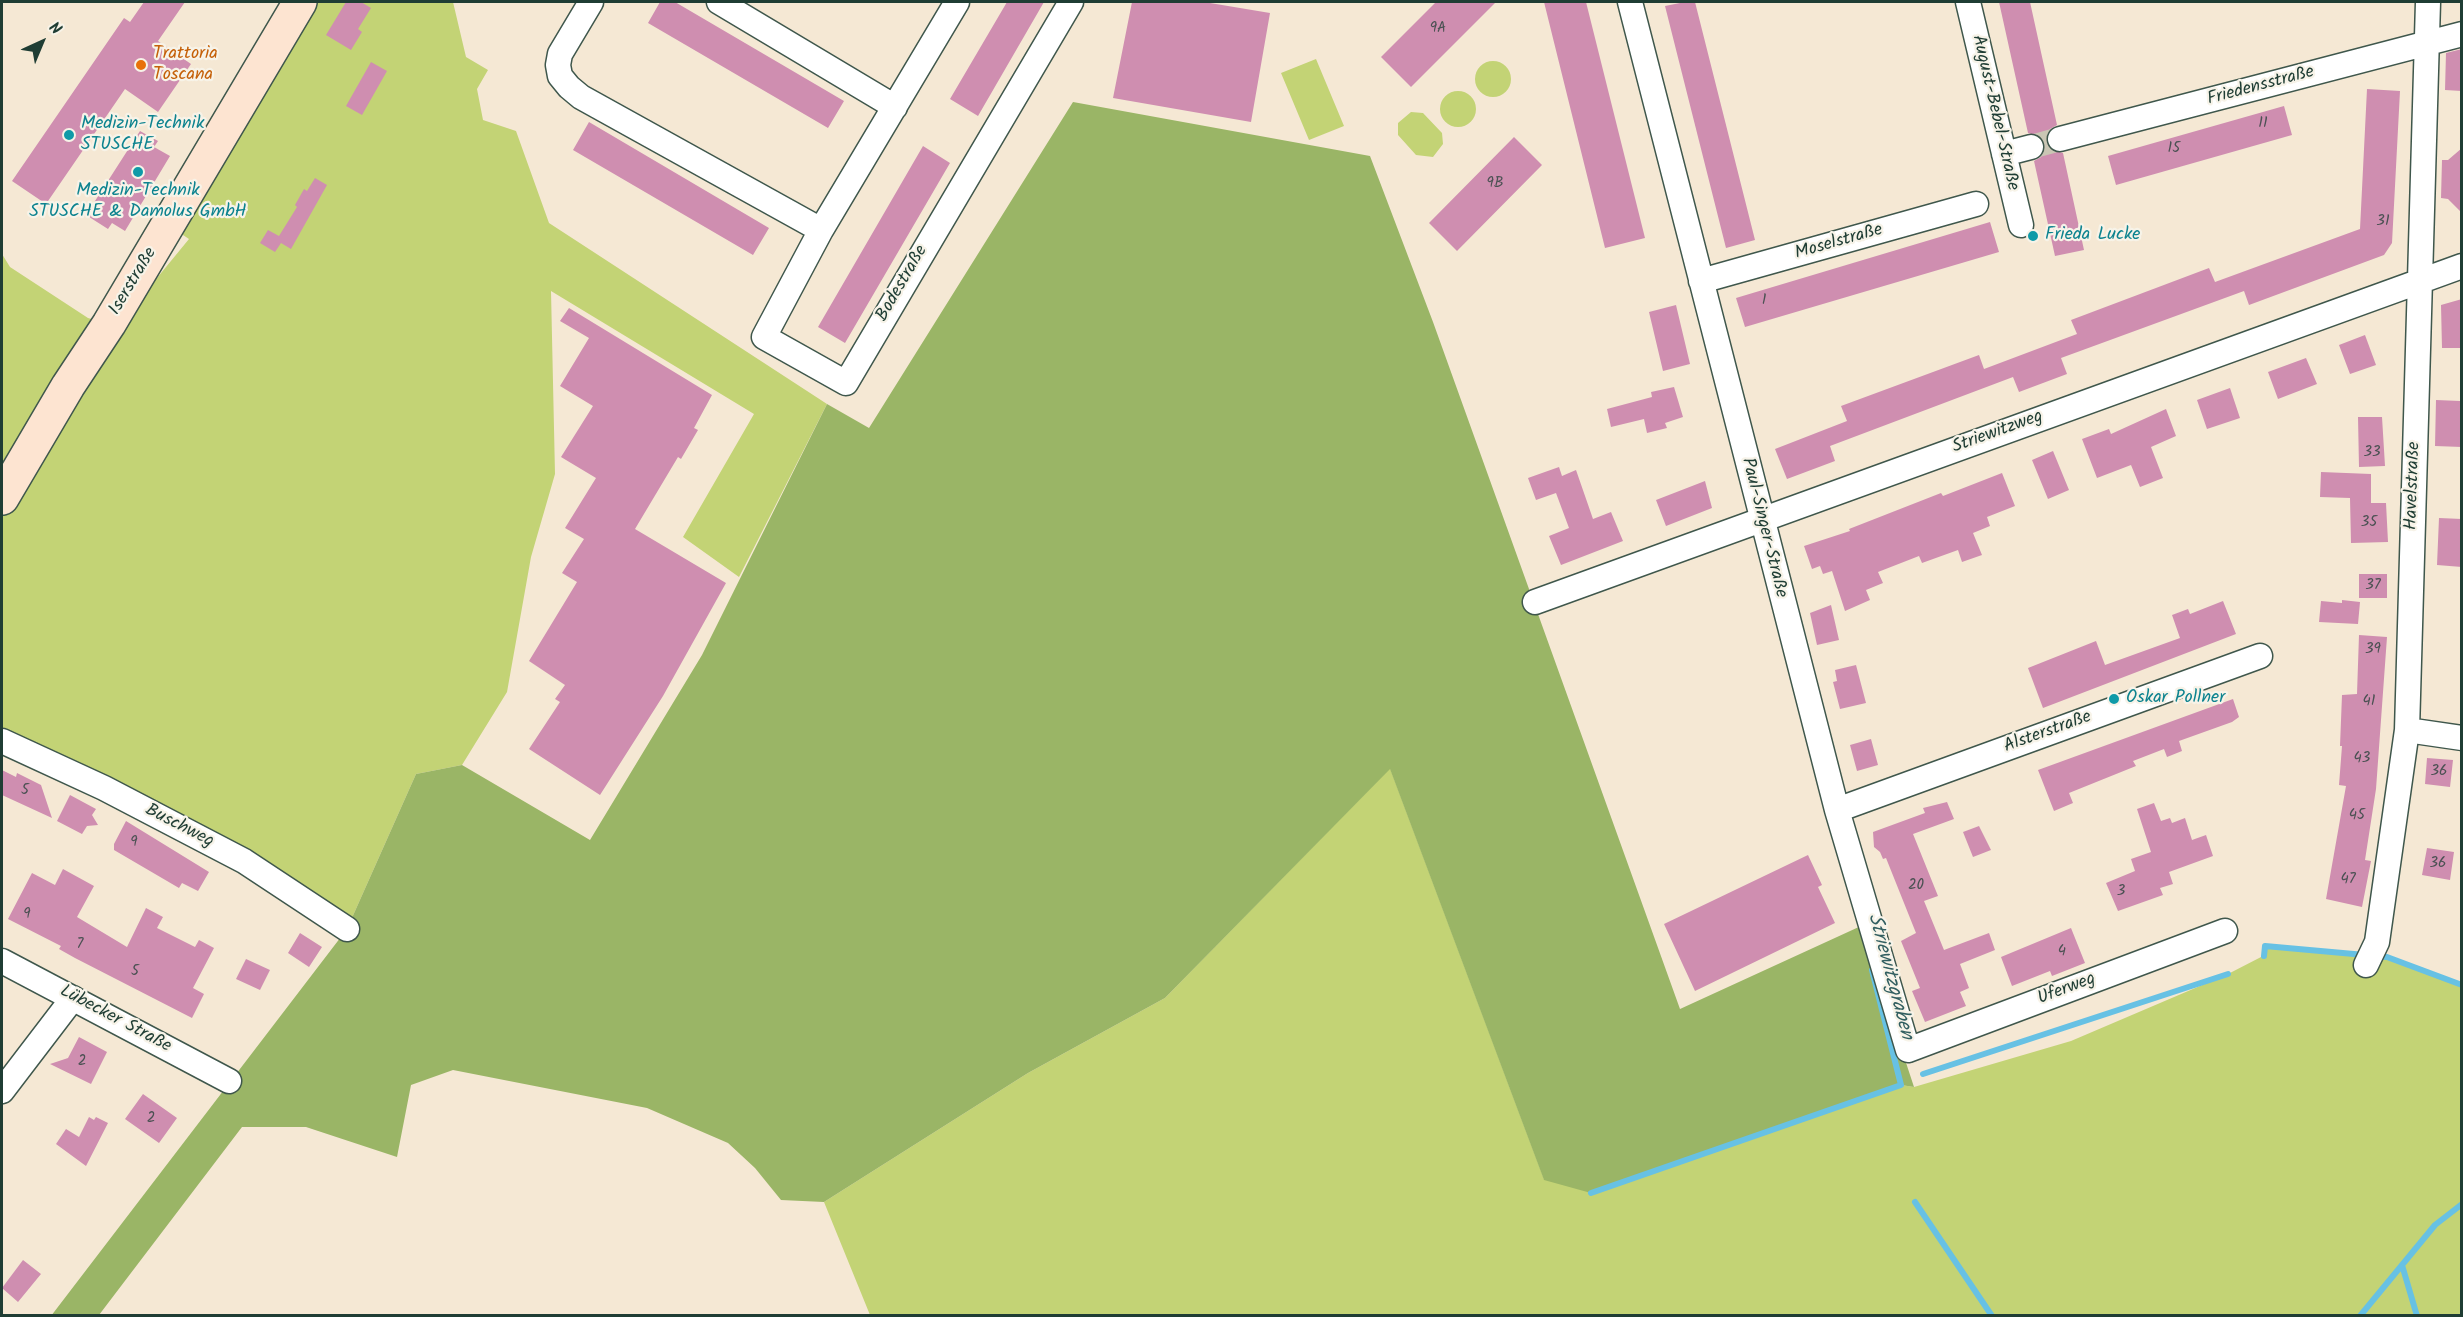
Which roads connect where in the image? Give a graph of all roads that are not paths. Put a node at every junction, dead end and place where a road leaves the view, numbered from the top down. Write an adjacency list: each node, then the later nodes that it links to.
1 (300, 2): 21 (street, Iserstraße)
2 (591, 2): 17 (street)
3 (719, 2): 11 (street)
4 (957, 2): 11 (street, Bodestraße)
5 (1071, 2): 17 (street, Bodestraße)
6 (1630, 2): 20 (street, Paul-Singer-Straße)
7 (1968, 2): 14 (street, August-Bebel-Straße)
8 (2428, 2): 10 (street, Havelstraße)
9 (2462, 34): 10 (street, Friedensstraße)
10 (2427, 43): 12 (street, Friedensstraße); 19 (street, Havelstraße)
11 (896, 107): 17 (street, Bodestraße)
12 (2060, 139)
13 (2031, 147): 14 (street)
14 (2004, 154): 16 (street, August-Bebel-Straße)
15 (1976, 204): 20 (street, Moselstraße)
16 (2021, 225)
17 (821, 230)
18 (2462, 266): 19 (street, Striewitzweg)
19 (2420, 280): 22 (street, Striewitzweg); 25 (street, Havelstraße)
20 (1701, 281): 22 (street, Paul-Singer-Straße)
21 (2, 498)
22 (1760, 519): 23 (street, Striewitzweg); 28 (street, Paul-Singer-Straße)
23 (1535, 602)
24 (2260, 656): 28 (street, Alsterstraße)
25 (2407, 730): 26 (street); 32 (street, Havelstraße)
26 (2462, 738)
27 (2, 741): 29 (street, Buschweg)
28 (1837, 810): 34 (street, Paul-Singer-Straße)
29 (347, 929)
30 (2225, 931): 34 (street, Uferweg)
31 (2, 961): 33 (street, Lübecker Straße)
32 (2366, 965)
33 (73, 998): 35 (street, Lübecker Straße); 36 (street)
34 (1908, 1050)
35 (229, 1081)
36 (2, 1091)

